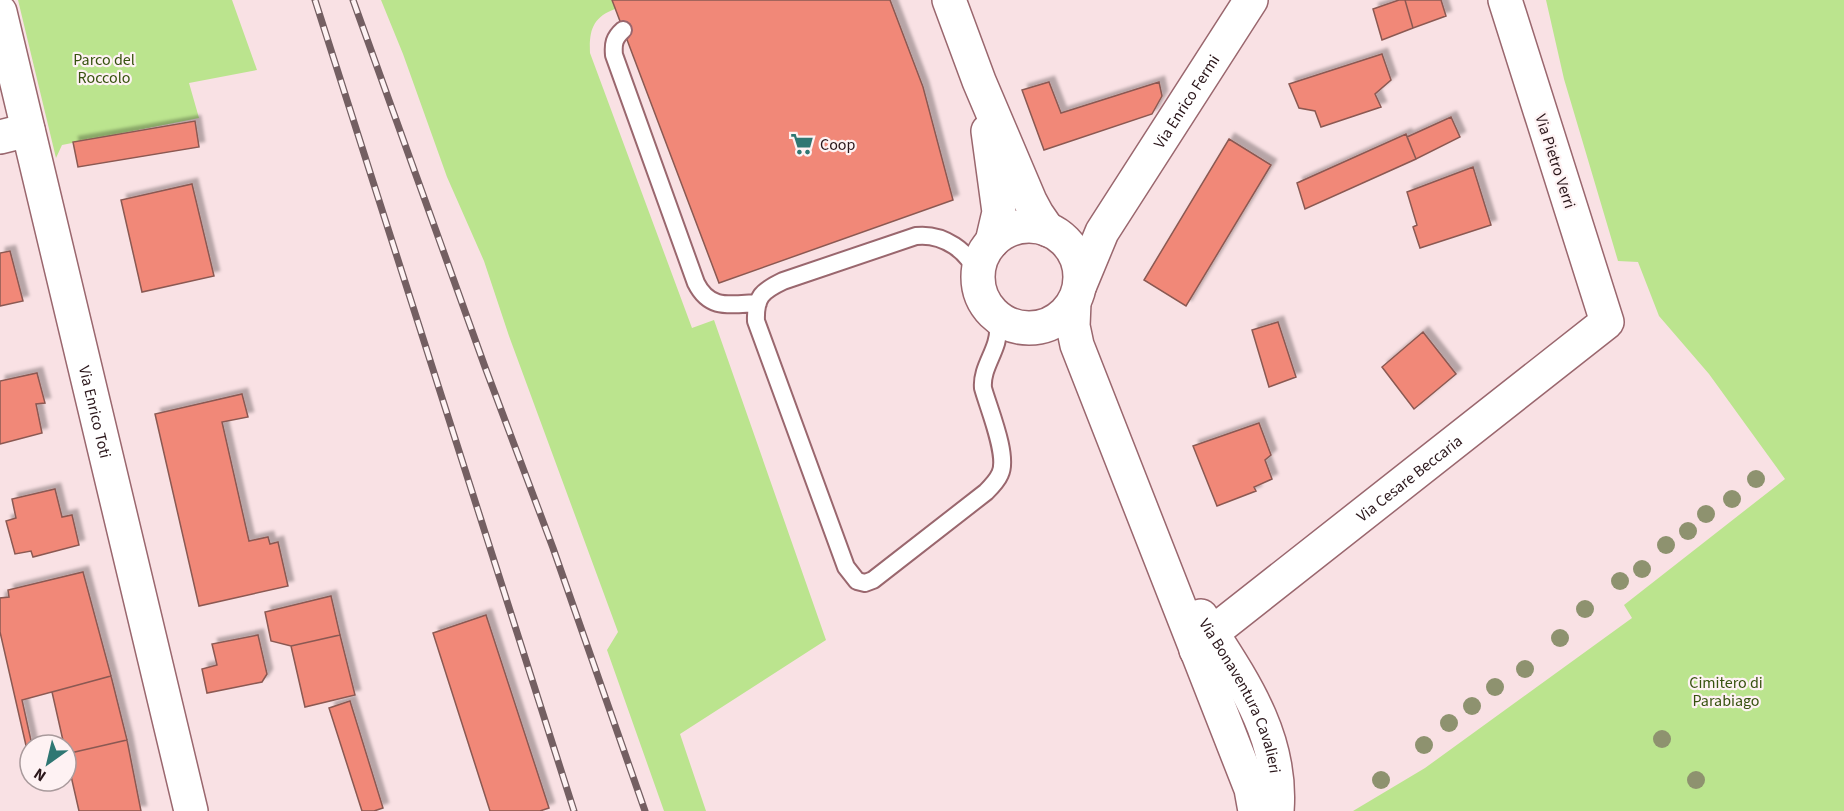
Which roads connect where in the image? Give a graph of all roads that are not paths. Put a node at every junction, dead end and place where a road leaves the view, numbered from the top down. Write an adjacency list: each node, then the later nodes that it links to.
1 (949, 0): 6 (street, Via Bonaventura Cavalieri)
2 (1251, 0): 8 (street, Via Enrico Fermi)
3 (1505, 0): 15 (street, Via Pietro Verri)
4 (0, 12): 7 (street, Via Enrico Toti)
5 (623, 30): 13 (lane)
6 (979, 81): 9 (street, Via Bonaventura Cavalieri); 10 (street, Via Bonaventura Cavalieri)
7 (14, 134): 19 (street, Via Enrico Toti)
8 (1121, 203): 9 (street, Via Enrico Fermi); 12 (street, Via Enrico Fermi)
9 (1051, 231): 10 (street); 12 (street, Via Bonaventura Cavalieri)
10 (992, 242): 11 (street, Via Bonaventura Cavalieri)
11 (978, 277): 13 (lane); 14 (street)
12 (1077, 294): 16 (street); 17 (street, Via Bonaventura Cavalieri)
13 (758, 303): 14 (lane)
14 (994, 313): 16 (street, Via Bonaventura Cavalieri)
15 (1606, 322): 18 (street, Via Cesare Beccaria)
16 (1024, 327): 17 (street, Via Bonaventura Cavalieri)
17 (1105, 420): 18 (street, Via Bonaventura Cavalieri)
18 (1204, 642): 20 (street, Via Bonaventura Cavalieri); 21 (street, Via Bonaventura Cavalieri)
19 (191, 811)
20 (1255, 811)
21 (1277, 811)

